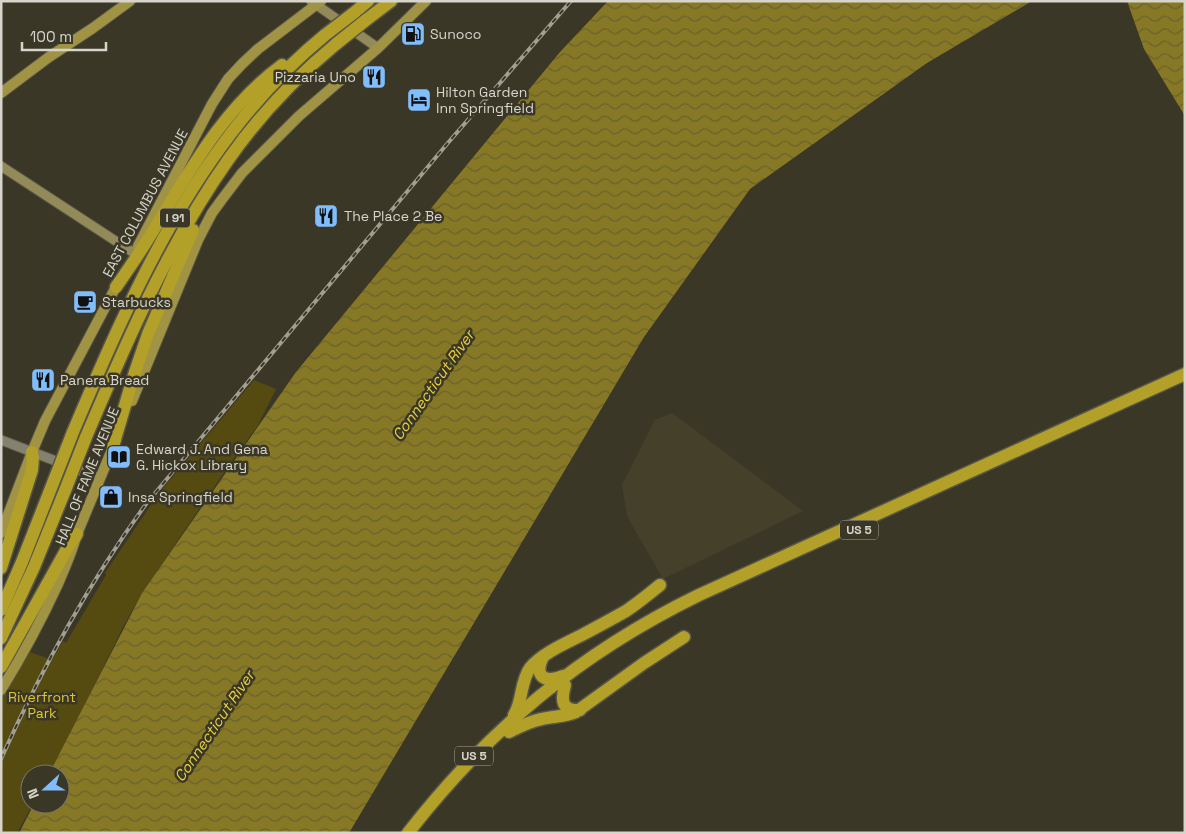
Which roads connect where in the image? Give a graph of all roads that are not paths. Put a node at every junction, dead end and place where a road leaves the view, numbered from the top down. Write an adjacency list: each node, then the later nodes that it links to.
1 (130, 1): 8 (main road)
2 (368, 1): 6 (highway, I 91, bridge)
3 (392, 1): 9 (highway, I 91, bridge)
4 (426, 1): 7 (main road, HALL OF FAME AVENUE)
5 (316, 2): 7 (main road); 11 (main road, EAST COLUMBUS AVENUE)
6 (322, 38): 12 (highway); 23 (highway, I 91, bridge)
7 (378, 48): 16 (main road, HALL OF FAME AVENUE)
8 (1, 92)
9 (242, 141): 16 (highway); 25 (highway, I 91, bridge)
10 (1, 166): 11 (main road)
11 (134, 253): 12 (main road, EAST COLUMBUS AVENUE)
12 (116, 287): 17 (main road, EAST COLUMBUS AVENUE)
13 (1185, 374): 28 (highway, US 5)
14 (1185, 382): 29 (highway, US 5)
15 (1, 440): 17 (street)
16 (114, 446): 18 (main road, HALL OF FAME AVENUE)
17 (32, 452): 18 (street); 19 (main road, EAST COLUMBUS AVENUE); 21 (highway)
18 (100, 478): 20 (main road, HALL OF FAME AVENUE)
19 (1, 534)
20 (76, 534): 27 (highway); 30 (main road, HALL OF FAME AVENUE)
21 (1, 568)
22 (660, 585): 26 (highway)
23 (1, 610)
24 (684, 637): 32 (highway)
25 (1, 638)
26 (543, 657): 28 (highway); 33 (highway)
27 (1, 667)
28 (570, 673): 31 (highway, US 5)
29 (565, 685): 31 (highway, US 5); 32 (highway)
30 (1, 690)
31 (547, 694): 33 (highway, US 5)
32 (580, 710): 33 (highway)
33 (510, 726): 34 (highway, US 5); 35 (highway, US 5)
34 (408, 833)
35 (417, 833)

